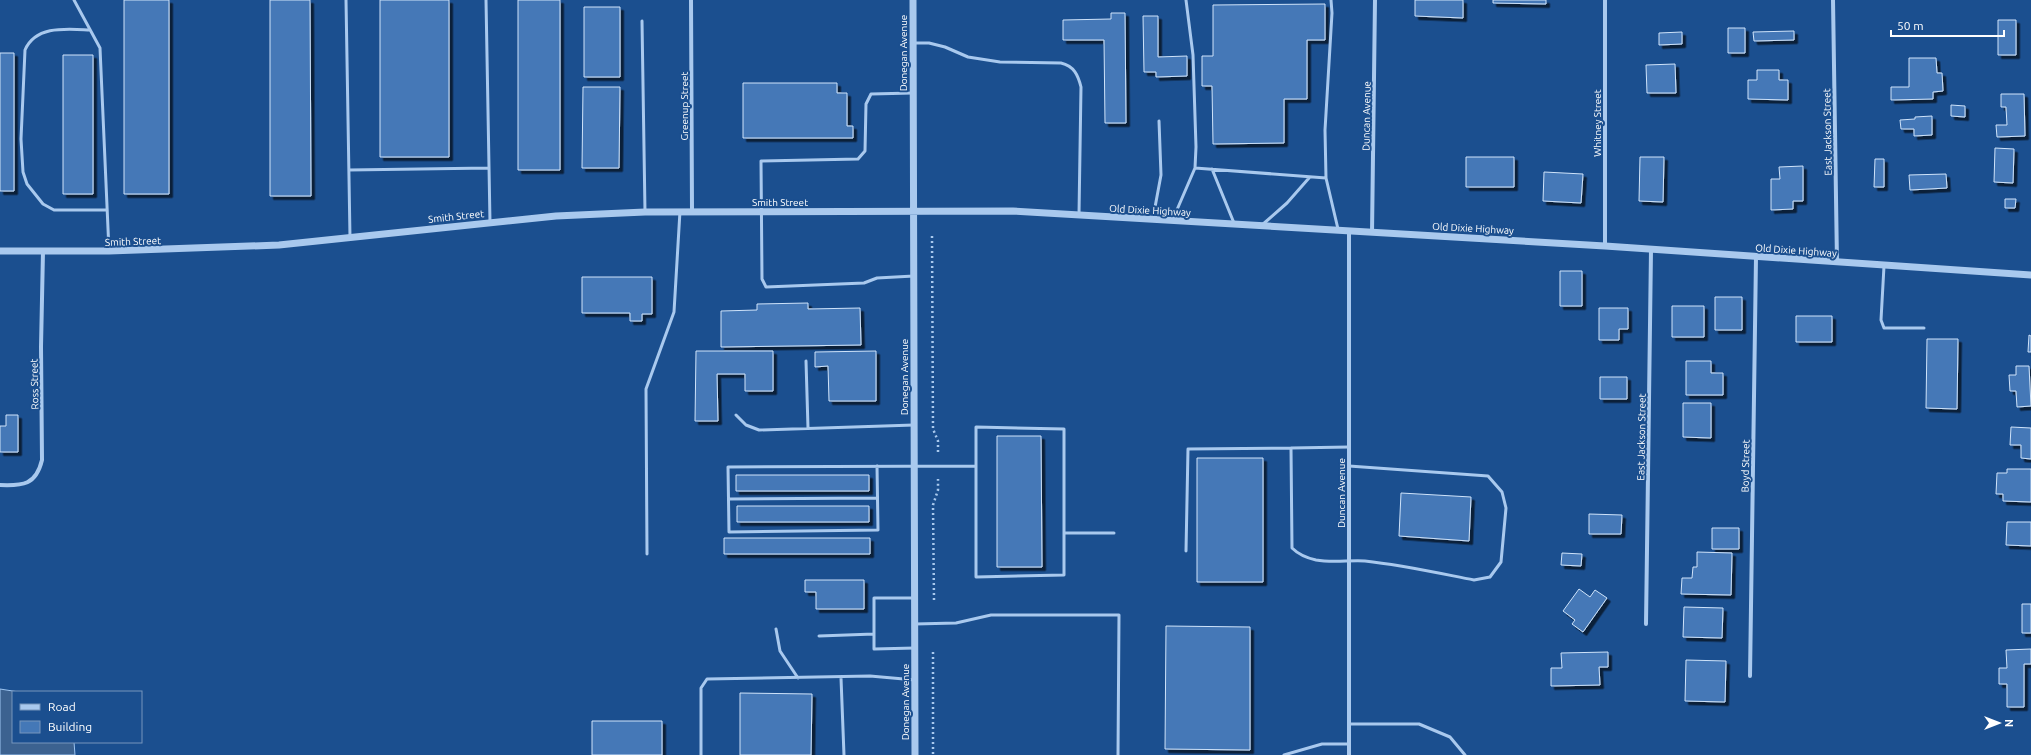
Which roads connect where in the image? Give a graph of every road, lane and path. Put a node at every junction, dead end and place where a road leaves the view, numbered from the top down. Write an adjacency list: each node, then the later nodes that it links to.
1 (74, 0): 12 (lane)
2 (346, 0): 19 (lane)
3 (486, 0): 16 (lane)
4 (691, 0): 24 (street, Greenup Street)
5 (913, 0): 13 (street, Donegan Avenue)
6 (1186, 0): 17 (lane)
7 (1331, 0): 21 (lane)
8 (1375, 0): 36 (street, Duncan Avenue)
9 (1605, 0): 39 (street, Whitney Street)
10 (1833, 0): 45 (street, East Jackson Street)
11 (642, 21): 25 (lane)
12 (90, 30): 22 (lane); 22 (lane)
13 (913, 43): 14 (street, Donegan Avenue); 28 (lane)
14 (913, 93): 26 (lane); 27 (street, Donegan Avenue)
15 (1159, 121): 29 (lane)
16 (489, 168): 19 (lane); 31 (lane)
17 (1195, 168): 18 (lane); 30 (lane)
18 (1212, 169): 20 (lane); 32 (lane)
19 (349, 170): 38 (lane)
20 (1310, 178): 21 (lane); 33 (lane)
21 (1326, 178): 34 (lane)
22 (107, 210): 43 (lane)
23 (680, 211): 24 (street, Smith Street); 25 (street, Smith Street); 68 (lane)
24 (692, 211): 26 (street, Smith Street)
25 (645, 212): 31 (street, Smith Street)
26 (762, 212): 27 (street, Smith Street); 48 (lane)
27 (914, 212): 28 (street, Old Dixie Highway); 48 (street, Donegan Avenue)
28 (1078, 215): 29 (street, Old Dixie Highway)
29 (1153, 220): 30 (street, Old Dixie Highway)
30 (1172, 221): 32 (street, Old Dixie Highway)
31 (490, 222): 38 (street, Smith Street)
32 (1235, 225): 33 (street, Old Dixie Highway)
33 (1261, 226): 34 (street, Old Dixie Highway)
34 (1338, 231): 35 (street, Old Dixie Highway)
35 (1349, 232): 36 (street, Old Dixie Highway); 54 (street, Duncan Avenue)
36 (1372, 232): 39 (street, Old Dixie Highway)
37 (932, 236): 56 (path)
38 (350, 237): 43 (street, Smith Street)
39 (1605, 246): 40 (street, Old Dixie Highway)
40 (1651, 250): 44 (street, Old Dixie Highway); 73 (street, East Jackson Street)
41 (0, 251): 42 (street, Smith Street)
42 (43, 251): 43 (street, Smith Street); 62 (street, Ross Street)
43 (109, 251)
44 (1756, 257): 45 (street, Old Dixie Highway); 79 (street, Boyd Street)
45 (1837, 263): 46 (street, Old Dixie Highway)
46 (1884, 266): 47 (street, Old Dixie Highway); 49 (lane)
47 (2031, 275)
48 (914, 276): 52 (street, Donegan Avenue)
49 (1924, 328)
50 (806, 361): 53 (lane)
51 (736, 415): 53 (lane)
52 (914, 425): 53 (lane); 57 (street, Donegan Avenue)
53 (808, 428)
54 (1349, 447): 55 (lane); 60 (street, Duncan Avenue)
55 (1291, 448): 67 (lane); 69 (lane)
56 (938, 453)
57 (914, 465): 58 (lane); 59 (lane); 70 (street, Donegan Avenue)
58 (877, 466): 63 (lane); 64 (lane)
59 (976, 466): 65 (lane); 65 (lane)
60 (1349, 466): 69 (street, Duncan Avenue); 69 (lane)
61 (938, 479): 71 (path)
62 (0, 485)
63 (877, 498): 64 (lane); 64 (lane)
64 (729, 499)
65 (1064, 533): 66 (lane)
66 (1114, 533)
67 (1186, 551)
68 (647, 554)
69 (1349, 560): 83 (street, Duncan Avenue)
70 (914, 598): 72 (street, Donegan Avenue); 75 (lane)
71 (934, 600)
72 (914, 624): 77 (street, Donegan Avenue); 89 (lane)
73 (1646, 624)
74 (776, 629): 80 (lane)
75 (874, 634): 76 (lane); 77 (lane)
76 (819, 636)
77 (914, 648): 82 (street, Donegan Avenue)
78 (933, 652): 88 (path)
79 (1750, 676)
80 (798, 678): 81 (lane); 85 (lane)
81 (841, 678): 82 (lane); 86 (lane)
82 (914, 680): 87 (street, Donegan Avenue)
83 (1349, 724): 84 (street, Duncan Avenue); 92 (lane)
84 (1349, 744): 90 (lane); 91 (street, Duncan Avenue)
85 (701, 755)
86 (844, 755)
87 (915, 755)
88 (933, 755)
89 (1118, 755)
90 (1284, 755)
91 (1349, 755)
92 (1466, 755)

